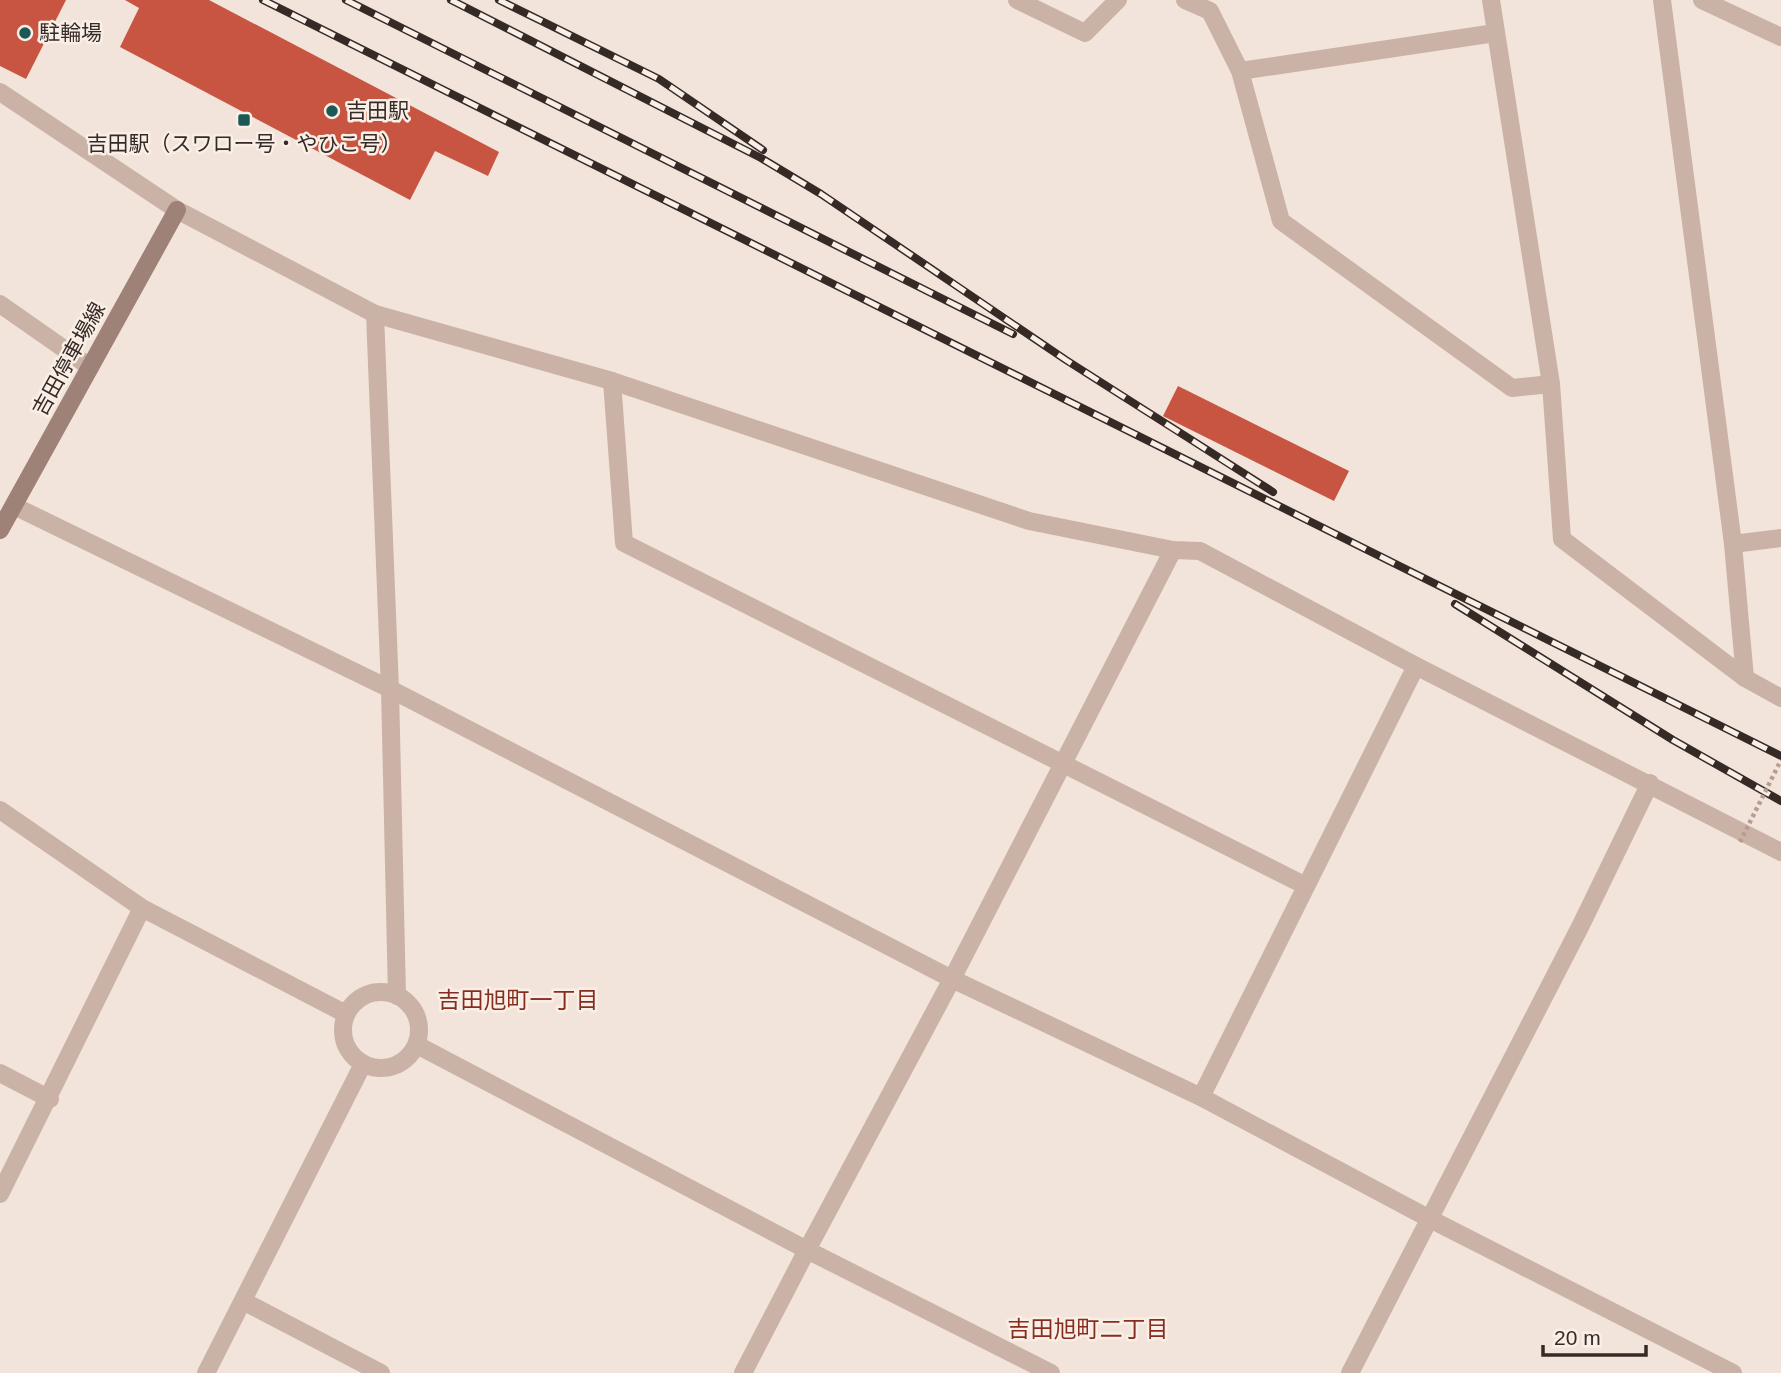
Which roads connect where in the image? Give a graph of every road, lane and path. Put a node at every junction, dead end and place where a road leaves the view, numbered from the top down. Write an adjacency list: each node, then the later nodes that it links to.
1 (1017, 0): 2 (street)
2 (1118, 0)
3 (1185, 0): 9 (street)
4 (1491, 0): 7 (street)
5 (1662, 0): 20 (street)
6 (1702, 0): 8 (street)
7 (1495, 33): 9 (street); 16 (street)
8 (1781, 37)
9 (1240, 71): 16 (street)
10 (0, 92): 11 (street)
11 (177, 210): 13 (street); 14 (main road, 吉田停車場線)
12 (0, 304): 14 (street)
13 (375, 314): 15 (street); 24 (street)
14 (90, 368): 17 (main road, 吉田停車場線)
15 (612, 381): 21 (street); 27 (street)
16 (1551, 384): 23 (street)
17 (14, 506): 18 (main road, 吉田停車場線); 24 (street)
18 (0, 530)
19 (1781, 538): 20 (street)
20 (1732, 544): 23 (street)
21 (1173, 550): 22 (street); 27 (street)
22 (1416, 666): 28 (street); 32 (street)
23 (1745, 678): 25 (street)
24 (390, 690): 34 (street); 35 (street)
25 (1781, 698)
26 (1781, 760): 30 (path, bridge)
27 (1062, 765): 32 (street); 34 (street)
28 (1650, 783): 31 (street); 43 (street)
29 (0, 810): 33 (street)
30 (1740, 842)
31 (1781, 852)
32 (1306, 887): 40 (street)
33 (142, 908): 36 (street); 41 (street)
34 (952, 979): 40 (street); 44 (street)
35 (397, 996): 36 (street); 37 (street)
36 (346, 1014): 38 (street)
37 (416, 1045): 38 (street); 44 (street)
38 (363, 1064): 45 (street)
39 (0, 1073): 41 (street)
40 (1201, 1097): 43 (street)
41 (50, 1099): 42 (street)
42 (0, 1194)
43 (1430, 1219): 50 (street); 51 (street)
44 (807, 1250): 48 (street); 49 (street)
45 (243, 1301): 46 (street); 47 (street)
46 (206, 1373)
47 (381, 1373)
48 (743, 1373)
49 (1051, 1373)
50 (1350, 1373)
51 (1733, 1373)

